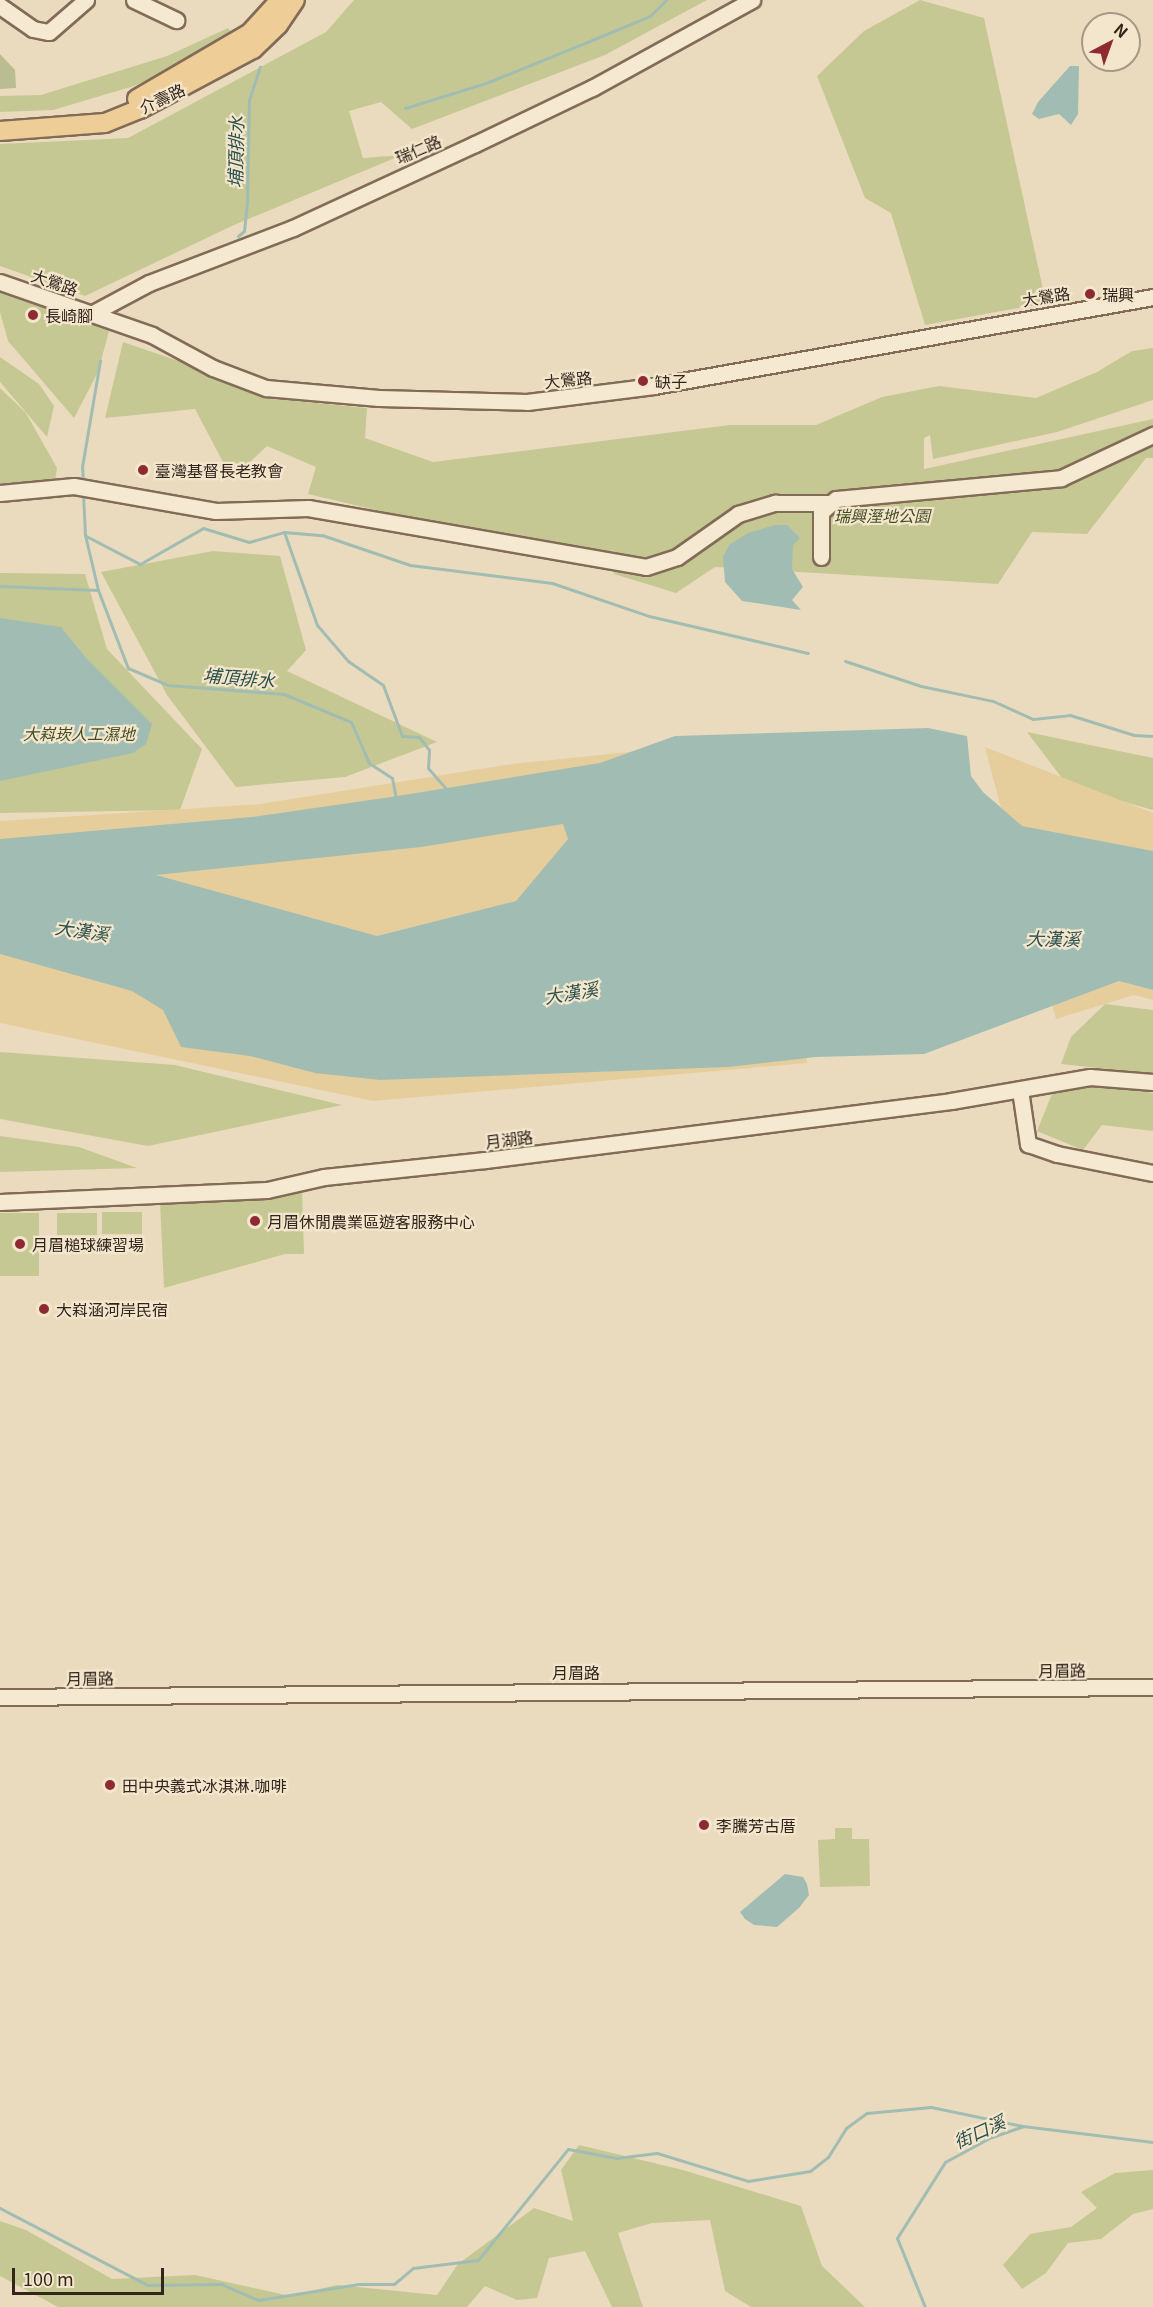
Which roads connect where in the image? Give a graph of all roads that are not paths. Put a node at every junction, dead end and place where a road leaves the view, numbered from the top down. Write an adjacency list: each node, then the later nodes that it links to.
1 (86, 0): 6 (street)
2 (134, 0): 7 (street)
3 (279, 0): 8 (main road, 介壽路)
4 (295, 0): 9 (main road, 介壽路)
5 (752, 0): 12 (street, 瑞仁路)
6 (0, 6)
7 (176, 20)
8 (0, 118)
9 (0, 131)
10 (0, 282): 12 (street, 大鶯路)
11 (1153, 297): 12 (street, 大鶯路)
12 (91, 314)
13 (1153, 435): 15 (street)
14 (0, 493): 15 (street)
15 (827, 503): 16 (street)
16 (821, 557)
17 (1153, 1082): 18 (street, 月湖路)
18 (1020, 1090): 19 (street); 20 (street, 月湖路)
19 (1153, 1173)
20 (0, 1202)
21 (1153, 1687): 22 (street, 月眉路)
22 (0, 1697)

